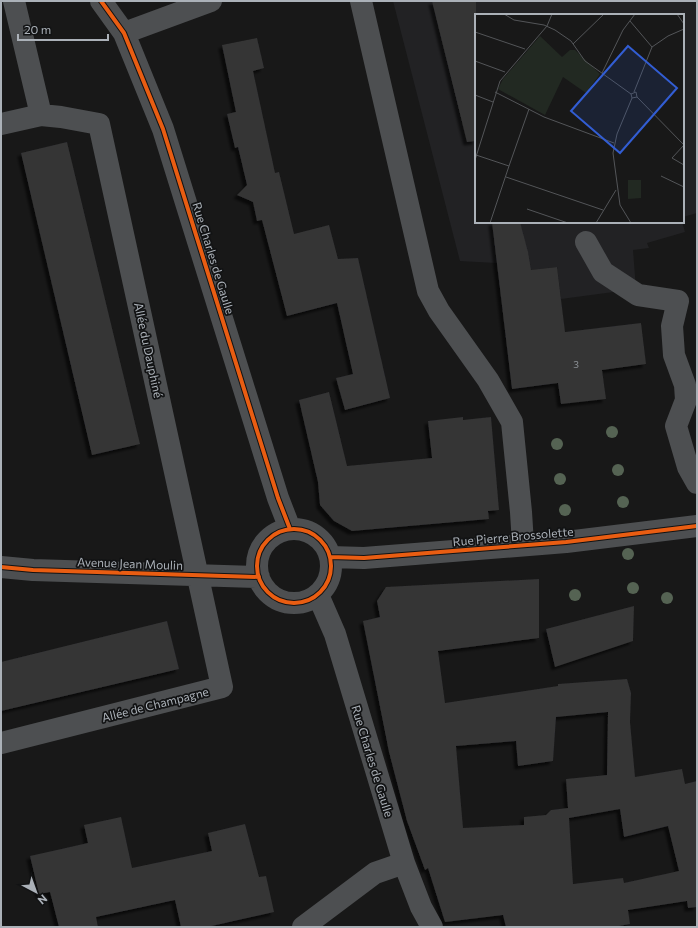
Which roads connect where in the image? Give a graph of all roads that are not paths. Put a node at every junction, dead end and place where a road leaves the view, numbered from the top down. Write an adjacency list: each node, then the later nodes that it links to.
1 (14, 1): 6 (street)
2 (101, 1): 5 (street, Rue Charles de Gaulle)
3 (211, 1): 5 (street)
4 (361, 1): 12 (street)
5 (124, 33): 11 (street, Rue Charles de Gaulle)
6 (41, 115): 7 (street); 15 (street, Allée du Dauphiné)
7 (1, 124)
8 (586, 242): 9 (street)
9 (697, 483)
10 (697, 526): 12 (street, Rue Pierre Brossolette)
11 (290, 529): 13 (street); 16 (street)
12 (523, 544): 13 (street, Rue Pierre Brossolette)
13 (330, 557): 17 (street)
14 (1, 567): 15 (street, Avenue Jean Moulin)
15 (198, 576): 16 (street, Avenue Jean Moulin); 18 (street, Allée de Champagne)
16 (259, 577): 17 (street)
17 (318, 595): 19 (street, Rue Charles de Gaulle)
18 (1, 743)
19 (404, 863): 20 (street); 21 (street, Rue Charles de Gaulle)
20 (302, 927)
21 (432, 927)

